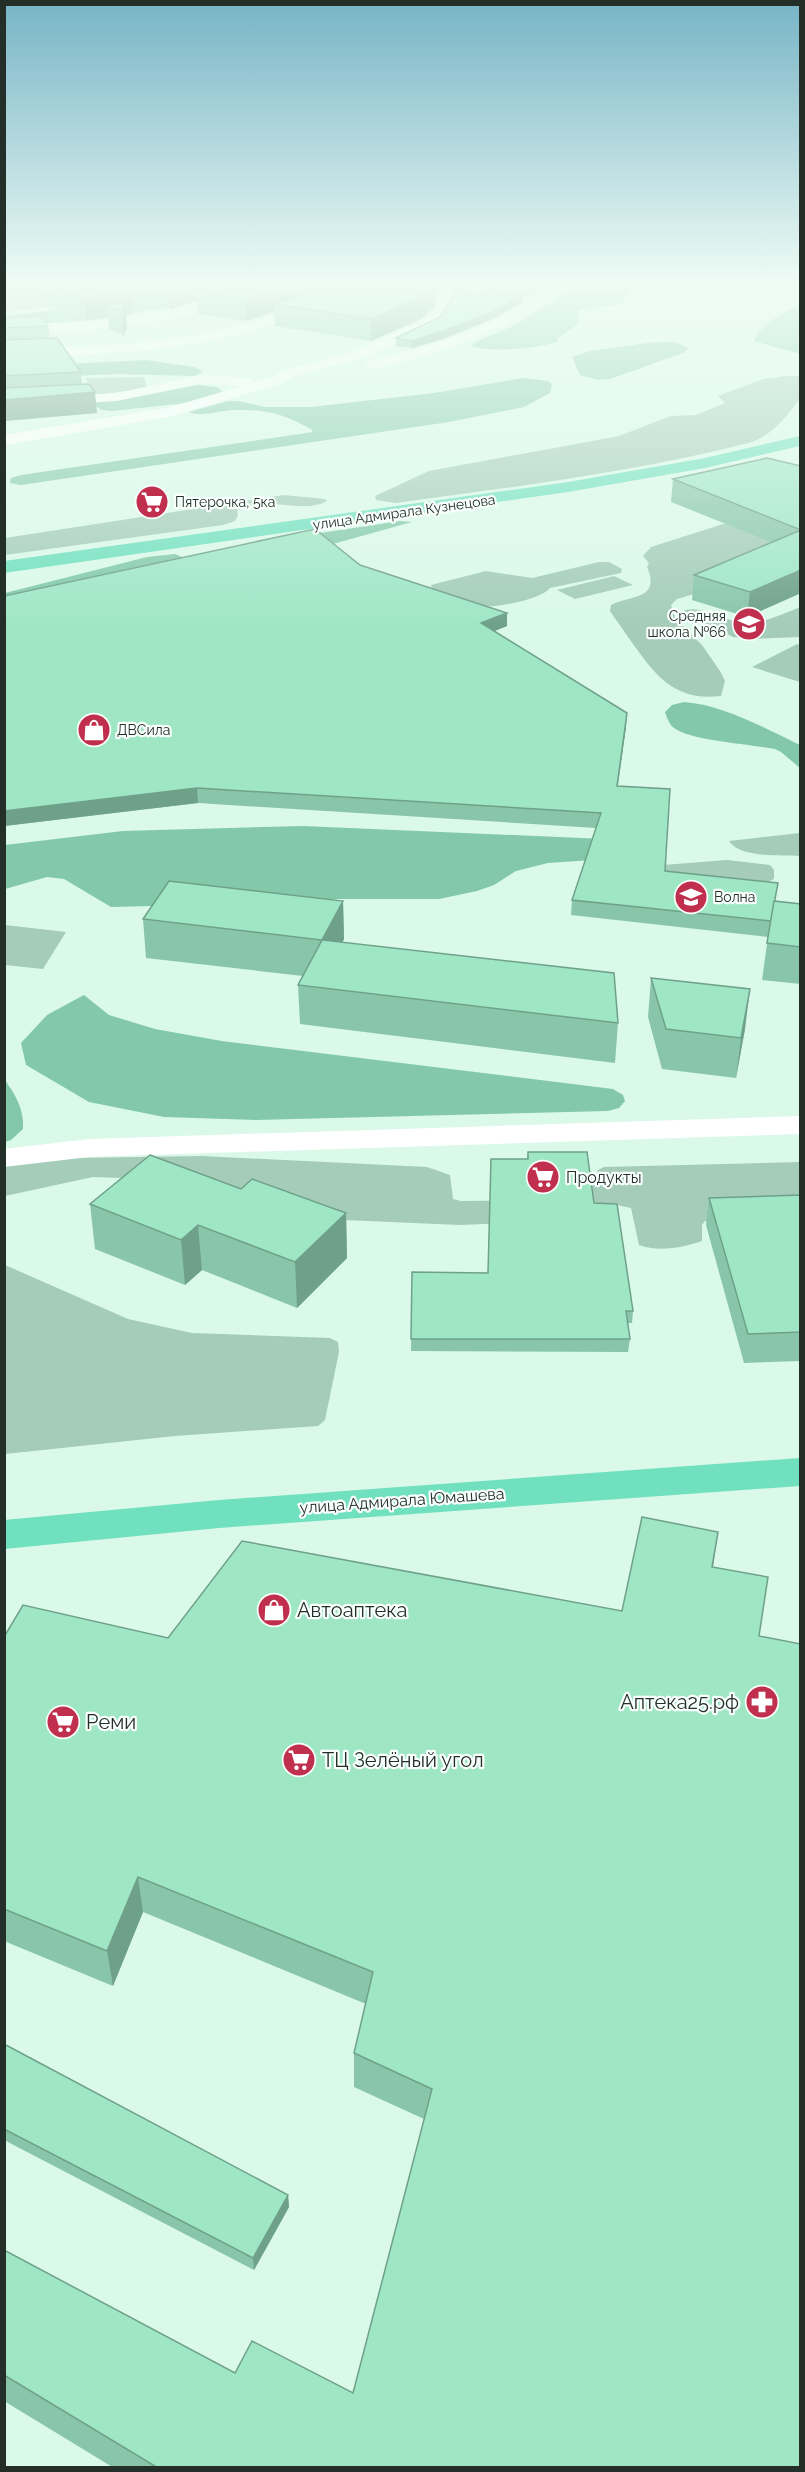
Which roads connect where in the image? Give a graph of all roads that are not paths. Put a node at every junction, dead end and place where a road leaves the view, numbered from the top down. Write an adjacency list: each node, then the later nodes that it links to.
1 (111, 397): 3 (street)
2 (220, 397): 4 (street)
3 (4, 404)
4 (4, 440)
5 (801, 441): 6 (main road, улица Адмирала Кузнецова)
6 (4, 567)
7 (801, 1125): 8 (street)
8 (4, 1158)
9 (801, 1472): 10 (main road, улица Адмирала Юмашева)
10 (4, 1535)

